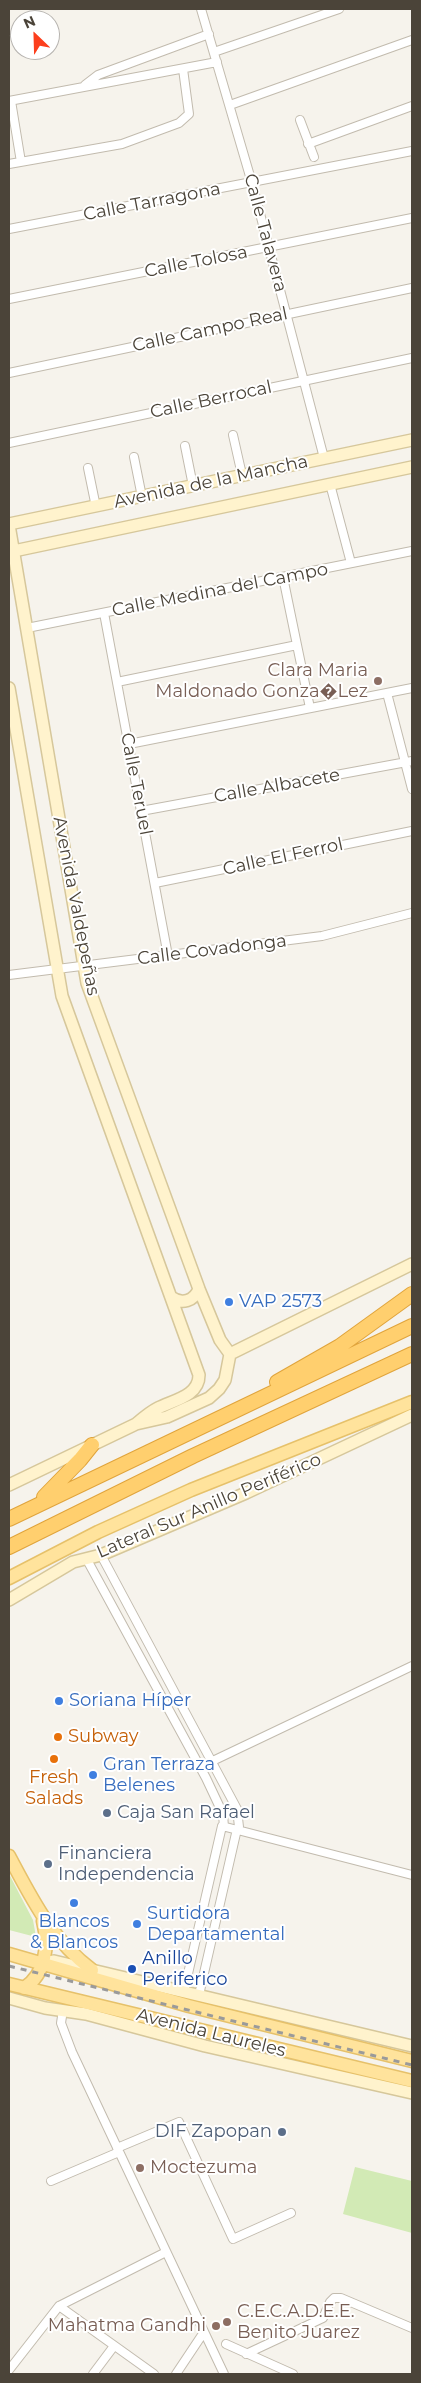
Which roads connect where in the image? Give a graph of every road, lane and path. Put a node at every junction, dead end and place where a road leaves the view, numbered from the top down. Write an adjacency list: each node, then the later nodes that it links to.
1 (202, 9): 3 (street, Calle Talavera)
2 (338, 9): 5 (street)
3 (209, 34): 5 (street, Calle Talavera); 8 (street)
4 (412, 40): 10 (street)
5 (214, 52): 6 (street, Calle Talavera)
6 (217, 62): 7 (street); 10 (street, Calle Talavera)
7 (183, 68): 8 (street); 19 (street)
8 (83, 86): 9 (street)
9 (10, 101): 19 (street)
10 (230, 105): 20 (street, Calle Talavera)
11 (412, 106): 12 (street)
12 (397, 112): 13 (street); 15 (street)
13 (412, 113)
14 (300, 120): 15 (street)
15 (308, 144): 17 (street)
16 (412, 151): 20 (street, Calle Tarragona)
17 (314, 157)
18 (9, 162): 19 (street)
19 (21, 162)
20 (252, 183): 22 (street, Calle Tarragona); 23 (street, Calle Talavera)
21 (412, 218): 23 (street, Calle Tolosa)
22 (9, 229)
23 (269, 247): 25 (street, Calle Tolosa); 26 (street, Calle Talavera)
24 (412, 288): 26 (street, Calle Campo Real)
25 (9, 299)
26 (286, 314): 28 (street, Calle Campo Real); 29 (street, Calle Talavera)
27 (412, 358): 29 (street, Calle Berrocal)
28 (9, 373)
29 (304, 381): 32 (street, Calle Berrocal); 35 (street, Calle Talavera)
30 (233, 435): 38 (street)
31 (412, 440): 35 (street, Avenida de la Mancha)
32 (9, 443)
33 (185, 446): 40 (street)
34 (134, 457): 41 (street)
35 (324, 458): 38 (street, Avenida de la Mancha)
36 (412, 467): 39 (street, Avenida de la Mancha)
37 (88, 468): 42 (street)
38 (242, 476): 40 (street, Avenida de la Mancha)
39 (330, 484): 45 (street, Avenida de la Mancha); 46 (street)
40 (193, 486): 41 (street, Avenida de la Mancha)
41 (142, 497): 42 (street, Avenida de la Mancha)
42 (96, 506): 43 (street, Avenida de la Mancha)
43 (9, 525): 45 (street, Avenida Valdepeñas)
44 (412, 550): 46 (street, Calle Medina del Campo)
45 (11, 551): 49 (street, Avenida Valdepeñas)
46 (351, 563): 47 (street, Calle Medina del Campo)
47 (283, 577): 48 (street, Calle Medina del Campo); 50 (street)
48 (104, 613): 49 (street, Calle Medina del Campo); 51 (street, Calle Teruel)
49 (27, 628): 64 (street, Avenida Valdepeñas)
50 (297, 645): 51 (street); 55 (street)
51 (117, 682): 56 (street, Calle Teruel)
52 (412, 688): 53 (street)
53 (387, 693): 55 (street); 57 (street)
54 (9, 696): 65 (street, Avenida Valdepeñas)
55 (310, 708): 56 (street)
56 (129, 744): 59 (street, Calle Teruel)
57 (409, 762): 58 (street); 59 (street, Calle Albacete)
58 (412, 789)
59 (141, 811): 61 (street, Calle Teruel)
60 (412, 831): 61 (street, Calle El Ferrol)
61 (155, 883): 63 (street, Calle Teruel)
62 (412, 913): 63 (street, Calle Covadonga)
63 (168, 956): 64 (street, Calle Covadonga)
64 (84, 966): 65 (street, Calle Covadonga); 68 (street, Avenida Valdepeñas)
65 (56, 970): 66 (street, Calle Covadonga); 70 (street, Avenida Valdepeñas)
66 (9, 975)
67 (412, 1264): 72 (street)
68 (199, 1289): 70 (street); 72 (street, Avenida Valdepeñas)
69 (412, 1294): 77 (highway)
70 (171, 1297): 79 (street, Avenida Valdepeñas)
71 (412, 1326): 77 (highway)
72 (230, 1354): 79 (street)
73 (412, 1354): 76 (highway)
74 (412, 1359): 76 (highway)
75 (412, 1402): 87 (main road)
76 (306, 1404): 84 (highway)
77 (228, 1415): 82 (highway)
78 (412, 1415): 85 (street, Lateral Sur Anillo Periférico)
79 (136, 1424): 80 (street)
80 (92, 1445): 81 (street); 82 (highway)
81 (9, 1485)
82 (34, 1506): 83 (highway)
83 (9, 1519)
84 (9, 1547)
85 (101, 1555): 86 (street, Lateral Sur Anillo Periférico); 89 (street)
86 (86, 1558): 88 (street, Lateral Sur Anillo Periférico); 90 (street)
87 (9, 1578)
88 (9, 1600)
89 (152, 1648): 90 (street); 92 (street)
90 (139, 1655): 93 (street)
91 (412, 1666): 92 (street)
92 (213, 1761): 93 (street); 95 (street)
93 (200, 1767): 94 (street)
94 (222, 1826): 95 (street); 104 (street)
95 (237, 1829): 97 (street); 105 (street)
96 (9, 1856): 98 (main road)
97 (412, 1875)
98 (42, 1916): 100 (main road); 101 (main road)
99 (9, 1954): 100 (main road, Avenida Laureles)
100 (42, 1963): 101 (street, Avenida Laureles); 103 (main road); 109 (main road, Avenida Laureles)
101 (92, 1970): 104 (street, Avenida Laureles)
102 (9, 1984): 103 (main road, Avenida Laureles)
103 (24, 1988): 110 (main road, Avenida Laureles)
104 (184, 1991): 105 (street, Avenida Laureles)
105 (198, 1995): 108 (street, Avenida Laureles)
106 (9, 1998): 107 (street, Avenida Laureles)
107 (63, 2010): 111 (street, Avenida Laureles); 112 (street)
108 (412, 2046)
109 (412, 2061)
110 (412, 2082)
111 (412, 2093)
112 (118, 2150): 113 (street); 114 (street); 115 (street)
113 (51, 2181)
114 (291, 2213)
115 (166, 2252): 116 (street); 118 (street)
116 (60, 2306): 120 (street); 122 (street)
117 (412, 2328): 121 (street)
118 (204, 2332): 125 (street); 126 (street)
119 (226, 2344): 121 (street)
120 (114, 2346): 123 (street); 124 (street)
121 (246, 2354): 127 (street)
122 (9, 2370)
123 (93, 2374)
124 (154, 2374)
125 (176, 2374)
126 (224, 2374)
127 (293, 2374)

